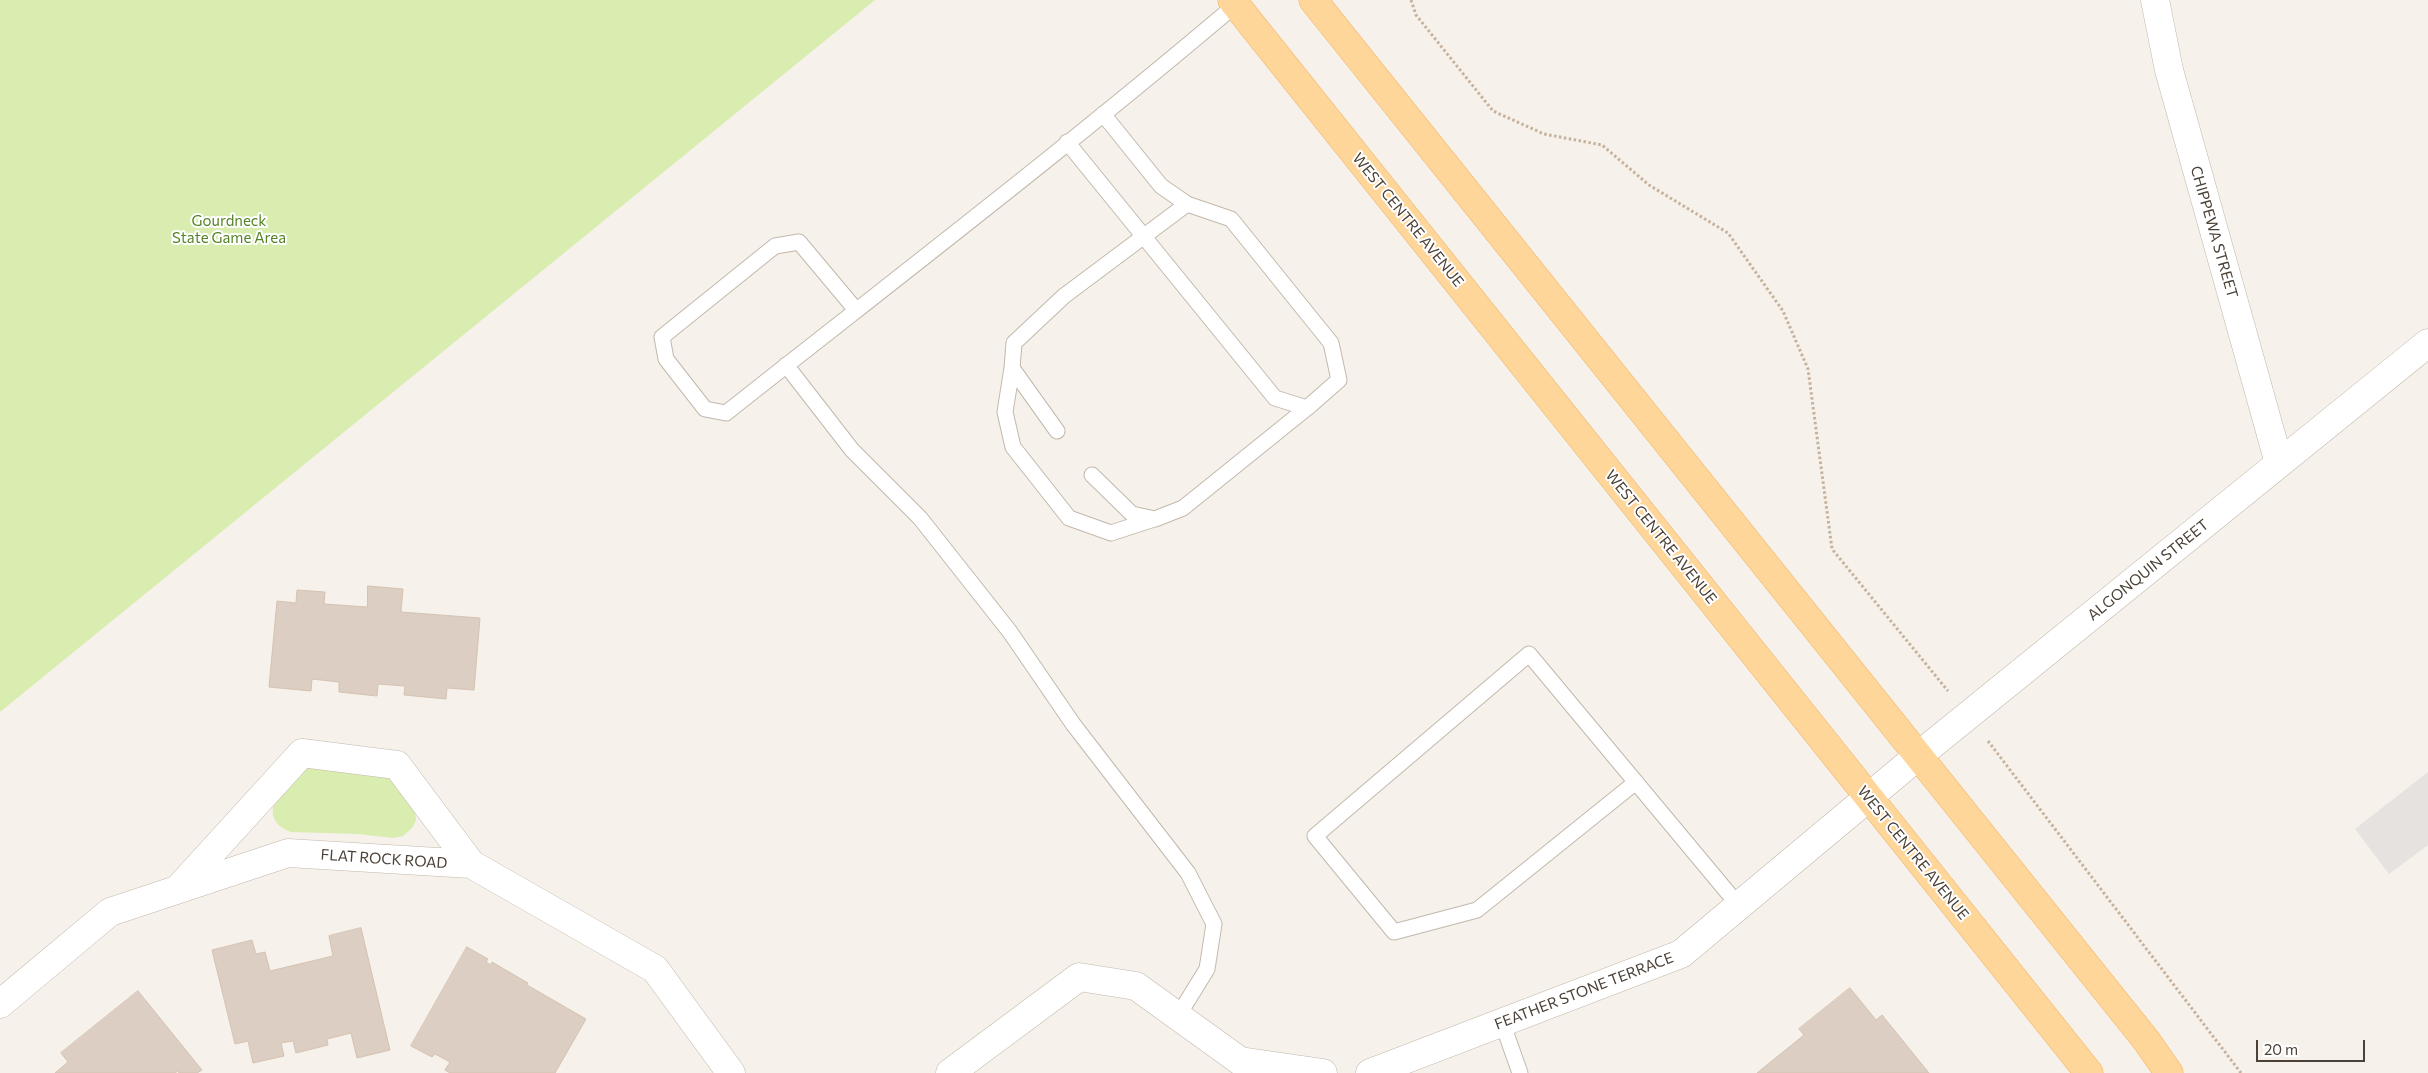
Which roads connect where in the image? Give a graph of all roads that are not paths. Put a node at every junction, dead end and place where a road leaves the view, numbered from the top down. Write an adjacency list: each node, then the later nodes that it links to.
1 (1312, 0): 17 (main road)
2 (2155, 0): 14 (street, CHIPPEWA STREET)
3 (1237, 2): 4 (lane); 19 (main road, WEST CENTRE AVENUE)
4 (1103, 114): 5 (lane); 6 (lane)
5 (1067, 142): 7 (lane); 8 (lane)
6 (1187, 204): 7 (lane); 12 (lane)
7 (1143, 236): 11 (lane); 12 (lane)
8 (856, 310): 10 (lane); 10 (lane)
9 (2428, 343): 14 (street, ALGONQUIN STREET)
10 (786, 365): 24 (lane)
11 (1012, 368): 13 (lane); 16 (lane)
12 (1307, 408): 16 (lane)
13 (1057, 431)
14 (2279, 463): 17 (street, ALGONQUIN STREET)
15 (1092, 476): 16 (lane)
16 (1155, 519)
17 (1918, 756): 19 (street, ALGONQUIN STREET); 32 (main road)
18 (1636, 782): 18 (lane); 22 (lane)
19 (1869, 797): 22 (street, FEATHER STONE TERRACE); 31 (main road, WEST CENTRE AVENUE)
20 (471, 864): 21 (street, FLAT ROCK ROAD); 21 (street); 26 (street, FLAT ROCK ROAD)
21 (177, 890): 23 (street, FLAT ROCK ROAD)
22 (1739, 906): 25 (street, FEATHER STONE TERRACE)
23 (0, 1004)
24 (1178, 1016): 27 (street); 28 (street)
25 (1502, 1022): 29 (street, FEATHER STONE TERRACE); 30 (lane)
26 (731, 1073)
27 (950, 1073)
28 (1323, 1073)
29 (1370, 1073)
30 (1520, 1073)
31 (2089, 1073)
32 (2169, 1073)

